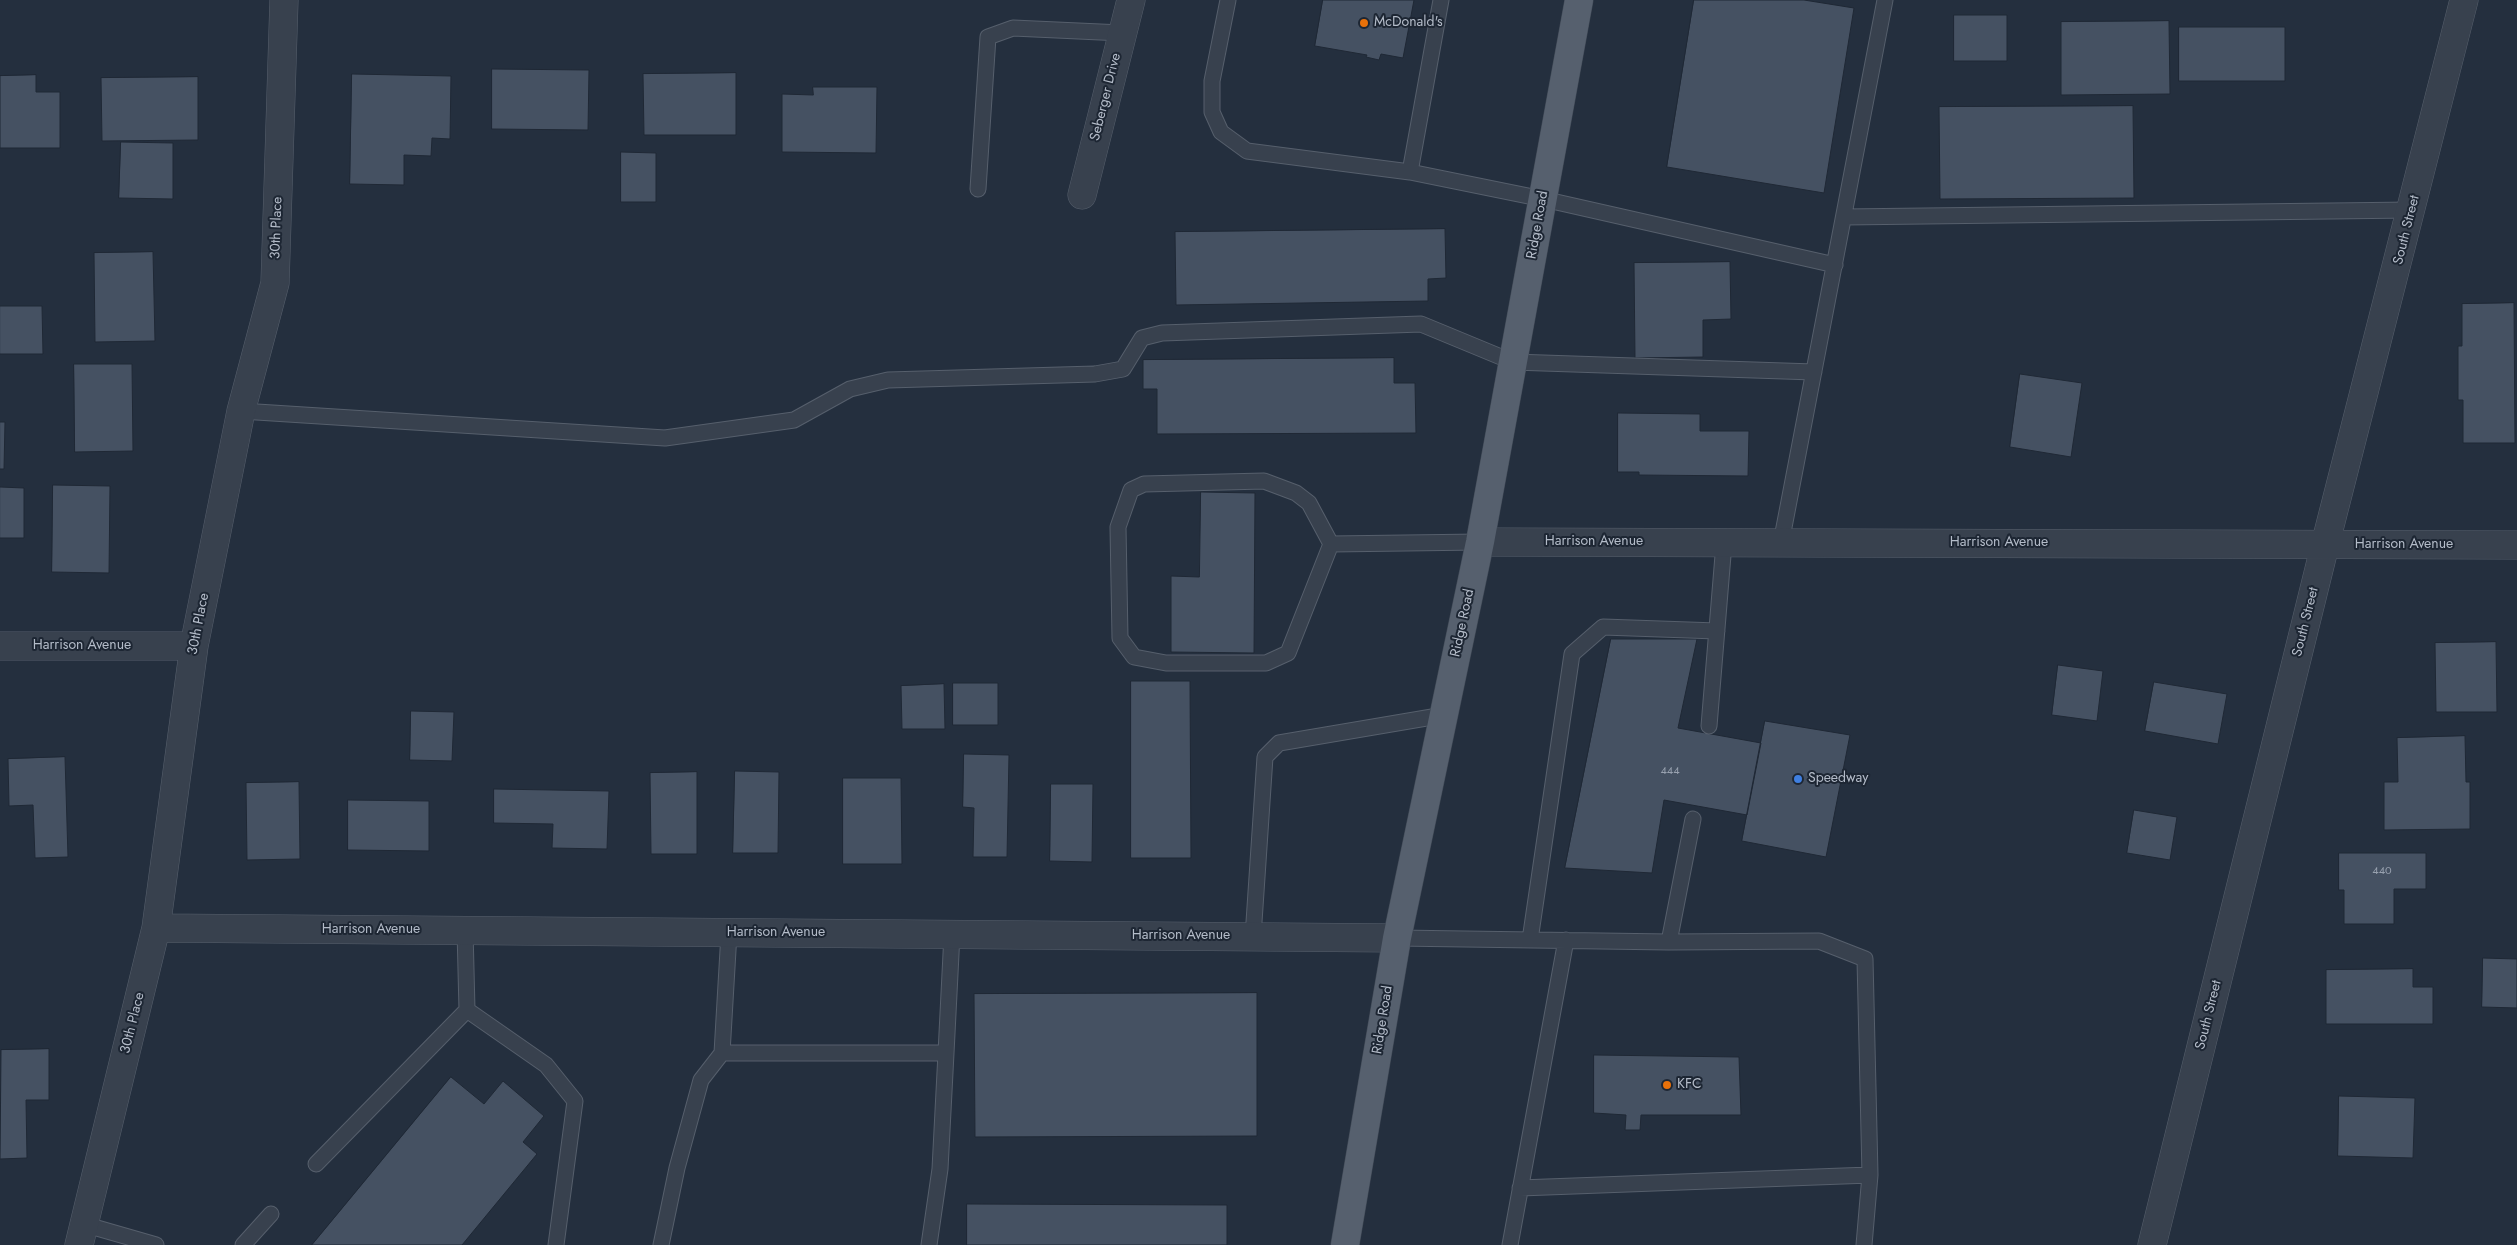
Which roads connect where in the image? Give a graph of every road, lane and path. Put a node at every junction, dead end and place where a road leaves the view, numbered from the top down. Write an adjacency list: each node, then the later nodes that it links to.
1 (284, 0): 18 (street, 30th Place)
2 (1130, 0): 8 (street, Seberger Drive)
3 (1228, 0): 9 (lane)
4 (1441, 0): 9 (lane)
5 (1579, 0): 12 (main road, Ridge Road)
6 (1885, 0): 14 (lane)
7 (2464, 0): 13 (street, South Street)
8 (1122, 33): 10 (lane); 11 (street, Seberger Drive)
9 (1410, 172): 12 (lane)
10 (978, 189)
11 (1082, 195)
12 (1543, 199): 15 (lane); 16 (main road, Ridge Road)
13 (2412, 210): 14 (lane); 23 (street, South Street)
14 (1844, 217): 15 (lane)
15 (1835, 266): 17 (lane)
16 (1513, 362): 17 (lane); 18 (lane); 19 (main road, Ridge Road)
17 (1814, 372): 21 (lane)
18 (241, 411): 27 (street, 30th Place)
19 (1480, 542): 20 (street, Harrison Avenue); 22 (lane); 28 (main road, Ridge Road)
20 (1724, 543): 21 (street, Harrison Avenue); 25 (lane)
21 (1781, 543): 23 (street, Harrison Avenue)
22 (1331, 544): 22 (lane)
23 (2325, 544): 24 (street, Harrison Avenue); 56 (street, South Street)
24 (2517, 545)
25 (1717, 631): 29 (lane); 37 (lane)
26 (0, 646): 27 (street, Harrison Avenue)
27 (194, 646): 31 (street, 30th Place)
28 (1444, 714): 35 (lane); 36 (main road, Ridge Road)
29 (1709, 726)
30 (1693, 819): 39 (lane)
31 (156, 928): 32 (street, Harrison Avenue); 47 (street, 30th Place)
32 (465, 930): 33 (street, Harrison Avenue); 40 (lane)
33 (729, 933): 34 (street, Harrison Avenue); 41 (lane)
34 (952, 934): 35 (street, Harrison Avenue); 42 (lane)
35 (1254, 937): 36 (street, Harrison Avenue)
36 (1397, 938): 37 (lane); 53 (main road, Ridge Road)
37 (1530, 940): 38 (lane)
38 (1566, 940): 39 (lane); 45 (lane)
39 (1669, 942): 44 (lane)
40 (467, 1010): 43 (lane); 50 (lane)
41 (722, 1054): 42 (lane); 51 (lane)
42 (946, 1054): 52 (lane)
43 (316, 1164)
44 (1870, 1175): 45 (lane); 55 (lane)
45 (1520, 1188): 54 (lane)
46 (271, 1214): 49 (lane)
47 (81, 1235): 48 (lane)
48 (156, 1245)
49 (243, 1245)
50 (556, 1245)
51 (661, 1245)
52 (929, 1245)
53 (1345, 1245)
54 (1510, 1245)
55 (1864, 1245)
56 (2152, 1245)

